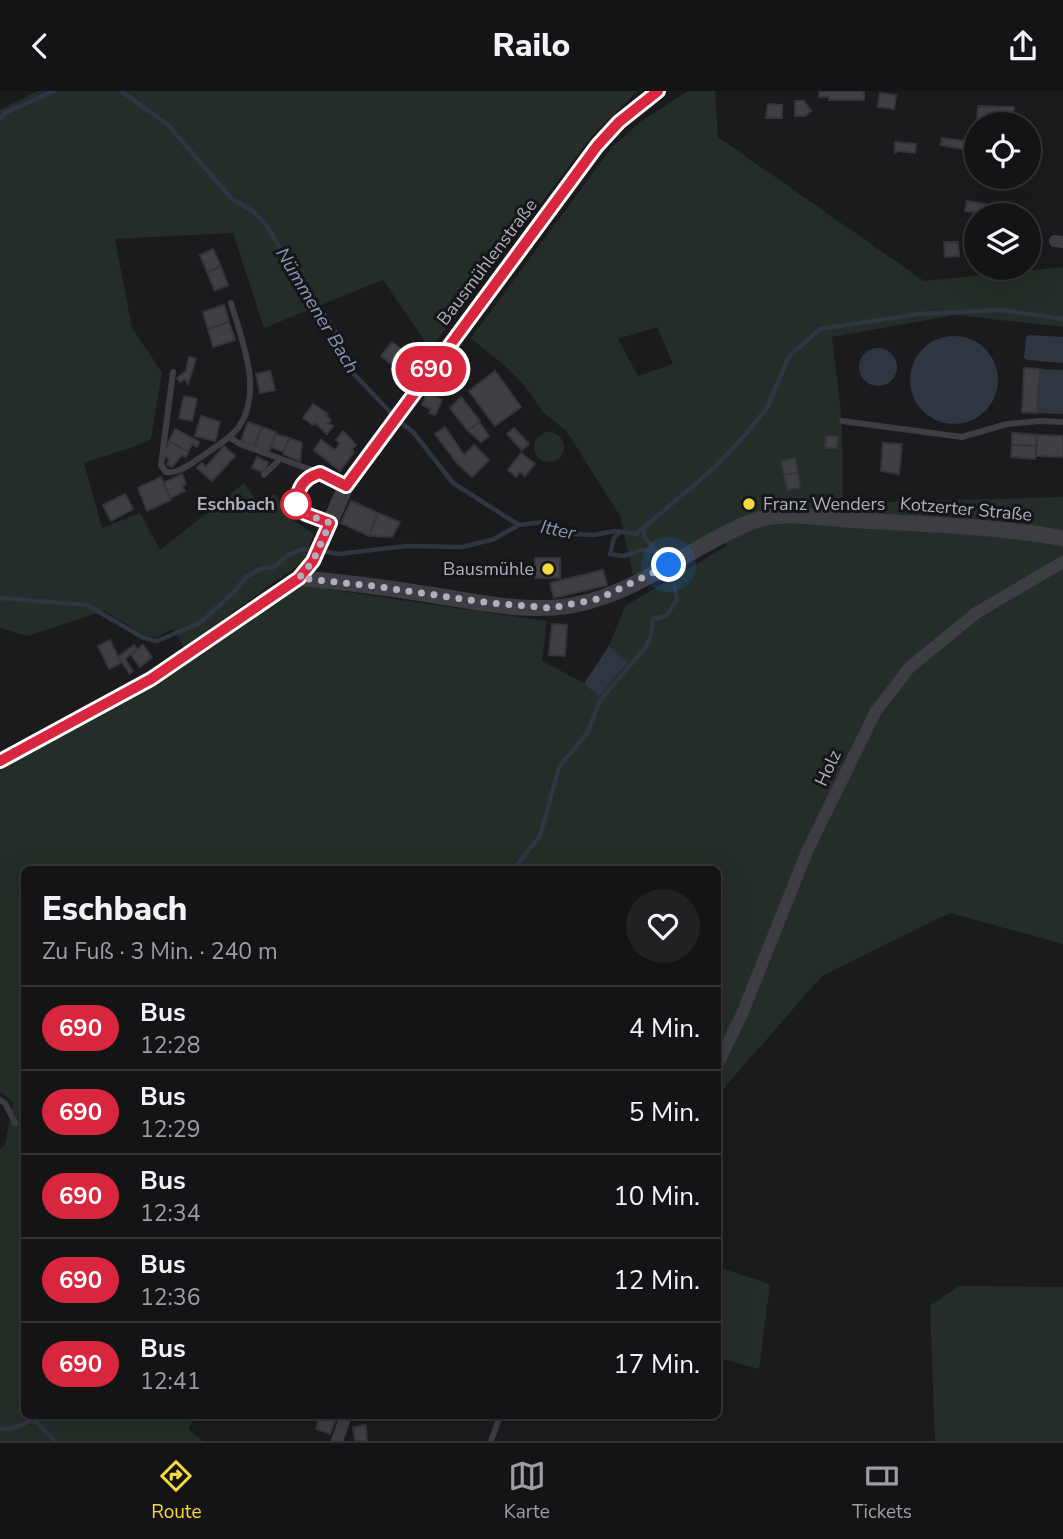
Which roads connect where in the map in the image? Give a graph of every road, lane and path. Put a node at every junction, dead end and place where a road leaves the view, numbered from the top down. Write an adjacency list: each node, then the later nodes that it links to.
1 (659, 91): 10 (street, Bausmühlenstraße)
2 (232, 303): 6 (lane)
3 (173, 372): 6 (lane)
4 (842, 421): 5 (lane)
5 (1063, 422)
6 (229, 437): 7 (lane)
7 (280, 459): 8 (lane); 9 (lane)
8 (320, 473): 10 (lane); 11 (lane)
9 (264, 475)
10 (346, 486): 11 (street, Bausmühlenstraße)
11 (330, 523): 14 (street, Bausmühlenstraße)
12 (1063, 538): 14 (street, Kotzerter Straße)
13 (1063, 562): 16 (street, Holz)
14 (299, 578): 15 (street)
15 (0, 761)
16 (721, 1057)
17 (0, 1100): 18 (lane)
18 (15, 1123)
19 (345, 1419): 21 (street)
20 (499, 1419): 22 (lane)
21 (337, 1441)
22 (491, 1441)

